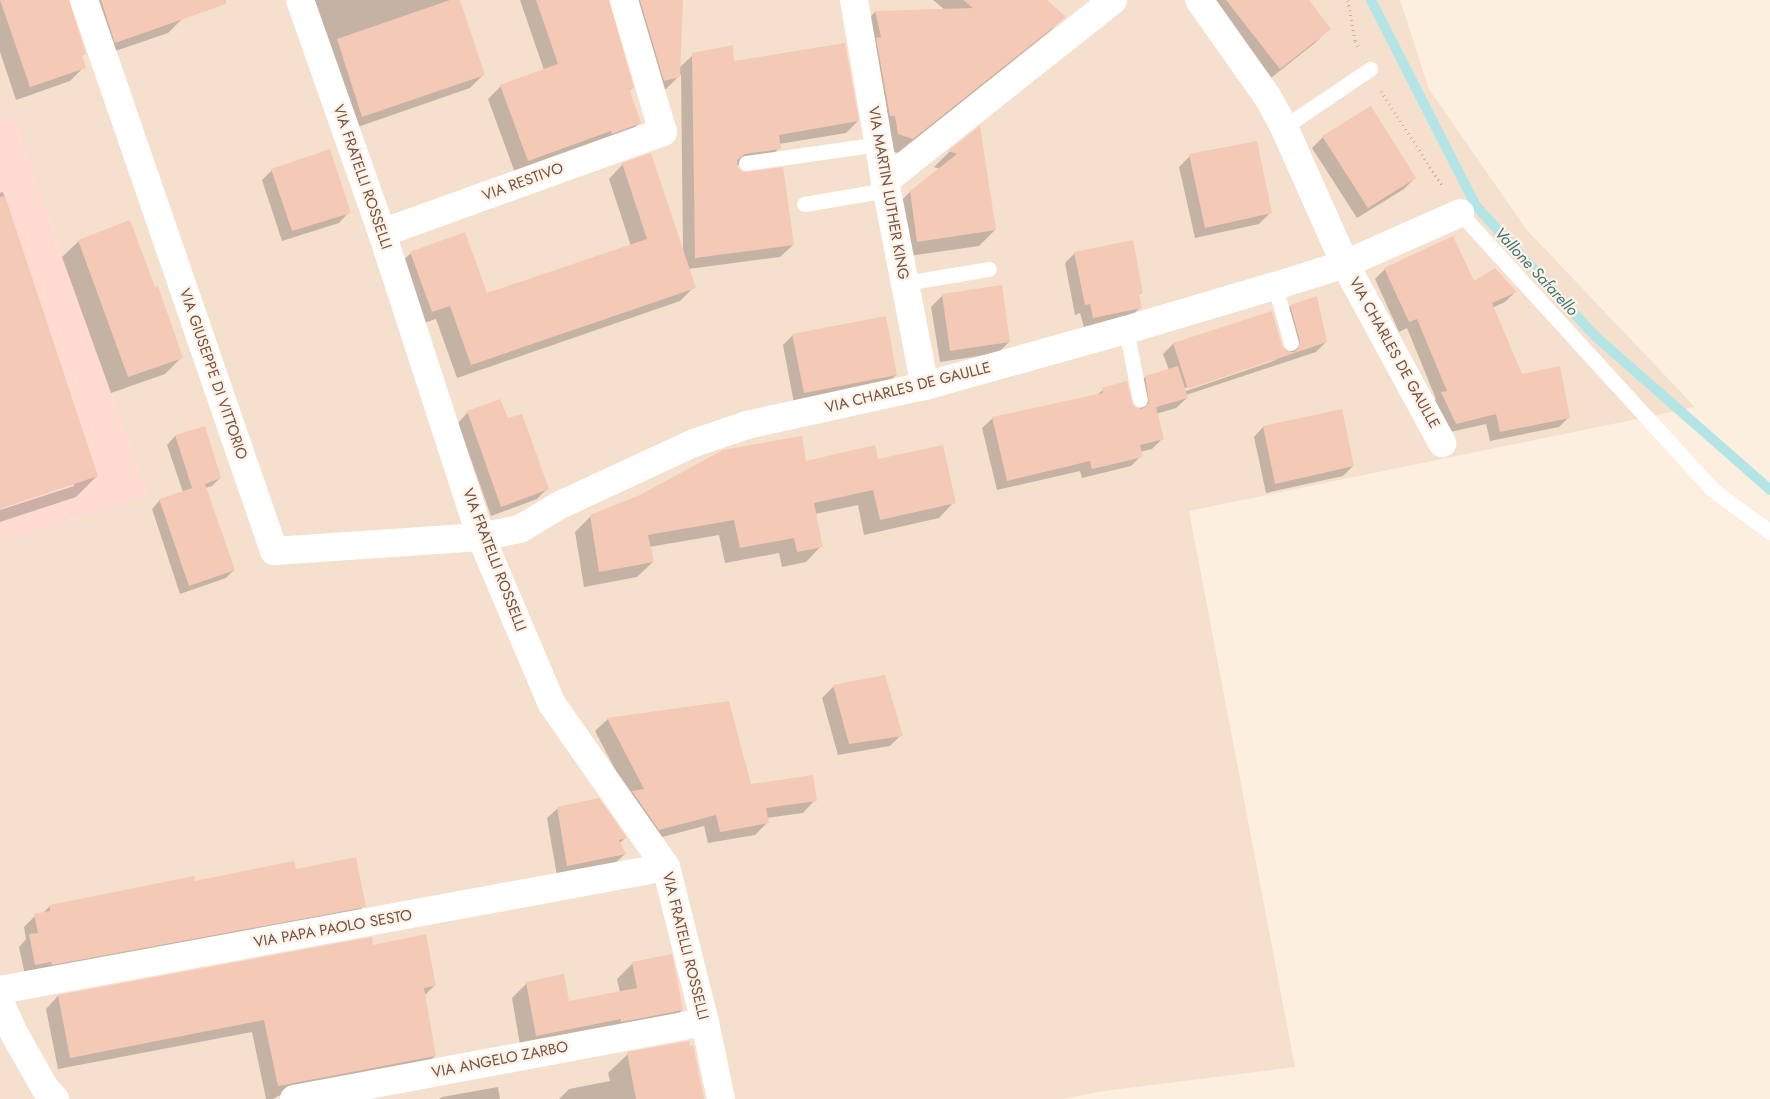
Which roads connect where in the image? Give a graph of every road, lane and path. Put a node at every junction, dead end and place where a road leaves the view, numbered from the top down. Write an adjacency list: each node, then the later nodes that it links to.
1 (84, 0): 26 (street, VIA GIUSEPPE DI VITTORIO)
2 (300, 0): 15 (street, VIA FRATELLI ROSSELLI)
3 (624, 0): 15 (street, VIA RESTIVO)
4 (854, 0): 10 (street, VIA MARTIN LUTHER KING)
5 (1199, 0): 9 (street, VIA CHARLES DE GAULLE)
6 (1348, 0): 8 (path)
7 (1095, 5): 12 (street)
8 (1370, 69): 9 (lane); 14 (path)
9 (1284, 126): 16 (street, VIA CHARLES DE GAULLE)
10 (878, 144): 11 (lane); 12 (street, VIA MARTIN LUTHER KING)
11 (746, 163)
12 (886, 186): 13 (lane); 18 (street, VIA MARTIN LUTHER KING)
13 (804, 204)
14 (1460, 213): 16 (street); 25 (lane)
15 (382, 233): 26 (street, VIA FRATELLI ROSSELLI)
16 (1345, 264): 19 (street, VIA CHARLES DE GAULLE); 24 (street, VIA CHARLES DE GAULLE)
17 (989, 269): 18 (lane)
18 (905, 283): 22 (street, VIA MARTIN LUTHER KING)
19 (1274, 286): 20 (street, VIA CHARLES DE GAULLE); 21 (lane)
20 (1126, 330): 22 (street, VIA CHARLES DE GAULLE); 23 (lane)
21 (1290, 344)
22 (925, 386): 26 (street, VIA CHARLES DE GAULLE)
23 (1140, 400)
24 (1442, 443)
25 (1770, 532)
26 (481, 537): 27 (street, VIA FRATELLI ROSSELLI)
27 (666, 867): 28 (street, VIA PAPA PAOLO SESTO); 30 (street, VIA FRATELLI ROSSELLI)
28 (0, 990)
29 (0, 1002): 31 (street)
30 (705, 1022): 32 (street, VIA ANGELO ZARBO); 33 (street, VIA FRATELLI ROSSELLI)
31 (55, 1099)
32 (294, 1099)
33 (721, 1099)

